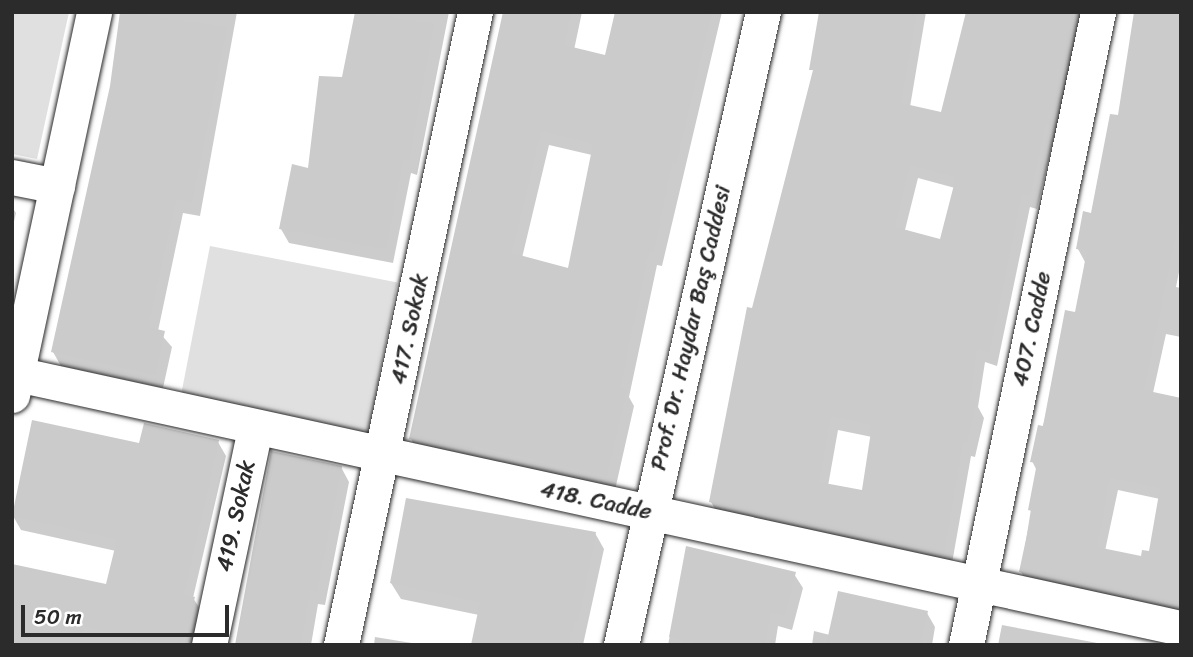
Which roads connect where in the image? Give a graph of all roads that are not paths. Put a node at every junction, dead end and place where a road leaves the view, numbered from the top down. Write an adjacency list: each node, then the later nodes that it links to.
1 (94, 12): 6 (street)
2 (475, 12): 9 (street, 417. Sokak)
3 (763, 12): 10 (street, Prof. Dr. Haydar Baş Caddesi)
4 (1098, 12): 11 (street, 407. Cadde)
5 (12, 177): 6 (street)
6 (57, 186): 7 (street)
7 (14, 381): 8 (street, 418. Cadde)
8 (255, 428): 9 (street, 418. Cadde); 13 (street, 419. Sokak)
9 (382, 456): 10 (street, 418. Cadde); 14 (street, 417. Sokak)
10 (649, 512): 11 (street, 418. Cadde); 15 (street, Prof. Dr. Haydar Baş Caddesi)
11 (980, 583): 12 (street, 418. Cadde); 16 (street, 407. Cadde)
12 (1181, 628)
13 (209, 645)
14 (341, 645)
15 (621, 645)
16 (966, 645)

